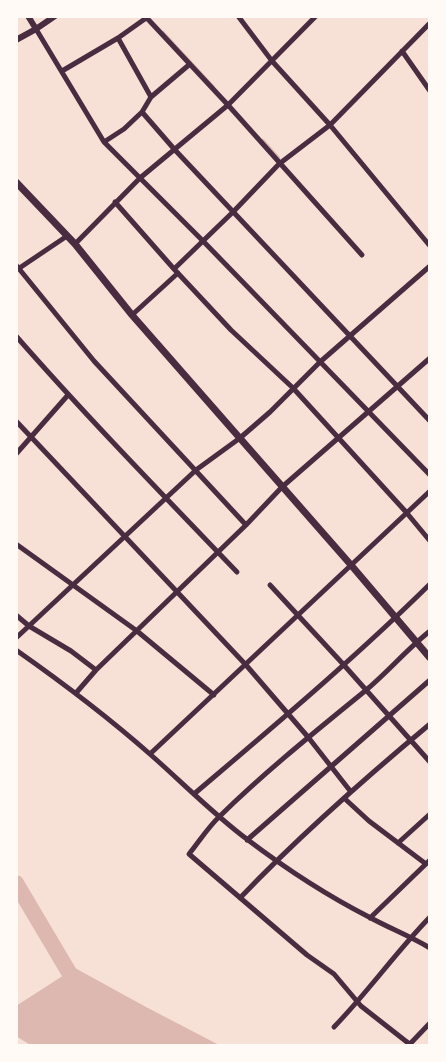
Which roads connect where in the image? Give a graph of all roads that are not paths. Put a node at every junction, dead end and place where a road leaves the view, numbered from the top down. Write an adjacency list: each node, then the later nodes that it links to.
1 (28, 16): 7 (street)
2 (55, 16): 7 (street)
3 (238, 16): 13 (street)
4 (316, 16): 13 (street)
5 (147, 17): 10 (street); 14 (street)
6 (430, 24): 12 (street)
7 (36, 29): 9 (street); 15 (street)
8 (16, 32): 9 (street)
9 (24, 36): 11 (street)
10 (118, 38): 15 (street); 17 (street)
11 (16, 40)
12 (402, 52): 16 (street); 20 (street)
13 (272, 61): 18 (street); 20 (street)
14 (190, 64): 17 (street); 18 (street)
15 (62, 71): 21 (street)
16 (430, 91)
17 (151, 97): 19 (street)
18 (228, 105): 22 (street); 23 (street)
19 (142, 112): 21 (street); 22 (street)
20 (330, 125): 23 (street); 31 (street)
21 (104, 142): 24 (street)
22 (175, 150): 24 (street); 27 (street)
23 (279, 164): 27 (street); 32 (street)
24 (140, 178): 26 (street); 29 (street)
25 (16, 182): 28 (main road)
26 (115, 202): 30 (street); 35 (street)
27 (234, 211): 29 (street); 38 (street)
28 (67, 236): 30 (main road); 34 (street)
29 (203, 241): 35 (street); 40 (street)
30 (75, 244): 36 (main road)
31 (430, 246)
32 (362, 254)
33 (430, 266): 38 (street)
34 (17, 268): 51 (street)
35 (176, 271): 36 (street); 42 (street)
36 (132, 315): 48 (main road)
37 (16, 336): 43 (street)
38 (350, 336): 40 (street); 41 (street)
39 (430, 358): 41 (street)
40 (320, 362): 42 (street); 44 (street)
41 (397, 387): 44 (street); 46 (street)
42 (293, 388): 48 (street); 49 (street)
43 (68, 395): 47 (street); 55 (street)
44 (368, 412): 49 (street); 52 (street)
45 (16, 421): 47 (street)
46 (430, 421)
47 (30, 437): 50 (street); 58 (street)
48 (240, 438): 51 (street); 53 (main road)
49 (339, 438): 53 (street); 56 (street)
50 (16, 454)
51 (196, 470): 55 (street); 57 (street)
52 (430, 475)
53 (282, 487): 57 (street); 62 (main road)
54 (430, 491): 56 (street)
55 (166, 500): 58 (street); 61 (street)
56 (406, 512): 59 (street); 62 (street)
57 (246, 525): 61 (street)
58 (126, 535): 65 (street); 67 (street)
59 (430, 541)
60 (16, 544): 65 (street)
61 (218, 552): 63 (street); 67 (street)
62 (351, 565): 69 (street); 70 (main road)
63 (237, 572)
64 (430, 584): 70 (street)
65 (73, 585): 71 (street); 72 (street)
66 (270, 585): 69 (street)
67 (177, 590): 72 (street); 79 (street)
68 (16, 615): 71 (street)
69 (297, 615): 78 (street); 79 (street)
70 (395, 618): 75 (main road); 78 (street)
71 (29, 626): 74 (street); 80 (street)
72 (137, 631): 80 (street); 84 (street)
73 (430, 631): 75 (street)
74 (16, 638)
75 (415, 642): 77 (main road); 82 (street)
76 (16, 650): 83 (street)
77 (430, 658)
78 (343, 664): 82 (street); 85 (street)
79 (246, 665): 84 (street); 85 (street)
80 (96, 670): 83 (street)
81 (430, 680): 86 (street)
82 (366, 690): 86 (street); 88 (street)
83 (76, 693): 90 (street)
84 (214, 695): 90 (street)
85 (288, 714): 88 (street); 94 (street)
86 (388, 715): 89 (street); 92 (street)
87 (430, 724): 89 (street)
88 (308, 737): 92 (street); 97 (street)
89 (411, 740): 91 (street); 93 (street)
90 (150, 754): 94 (street)
91 (430, 762)
92 (331, 766): 93 (street); 98 (street)
93 (351, 792): 95 (street)
94 (194, 794): 97 (street)
95 (344, 798): 99 (street); 100 (street)
96 (430, 814): 99 (street)
97 (219, 817): 98 (street); 102 (street)
98 (247, 840): 100 (street)
99 (398, 844): 101 (street)
100 (276, 860): 102 (street); 104 (street)
101 (428, 862): 104 (street)
102 (240, 898): 107 (street)
103 (430, 917): 105 (street)
104 (370, 918): 105 (street)
105 (411, 936): 106 (street); 107 (street)
106 (430, 948)
107 (358, 1002): 109 (street); 110 (street)
108 (430, 1023): 110 (street)
109 (334, 1027)
110 (410, 1045)

